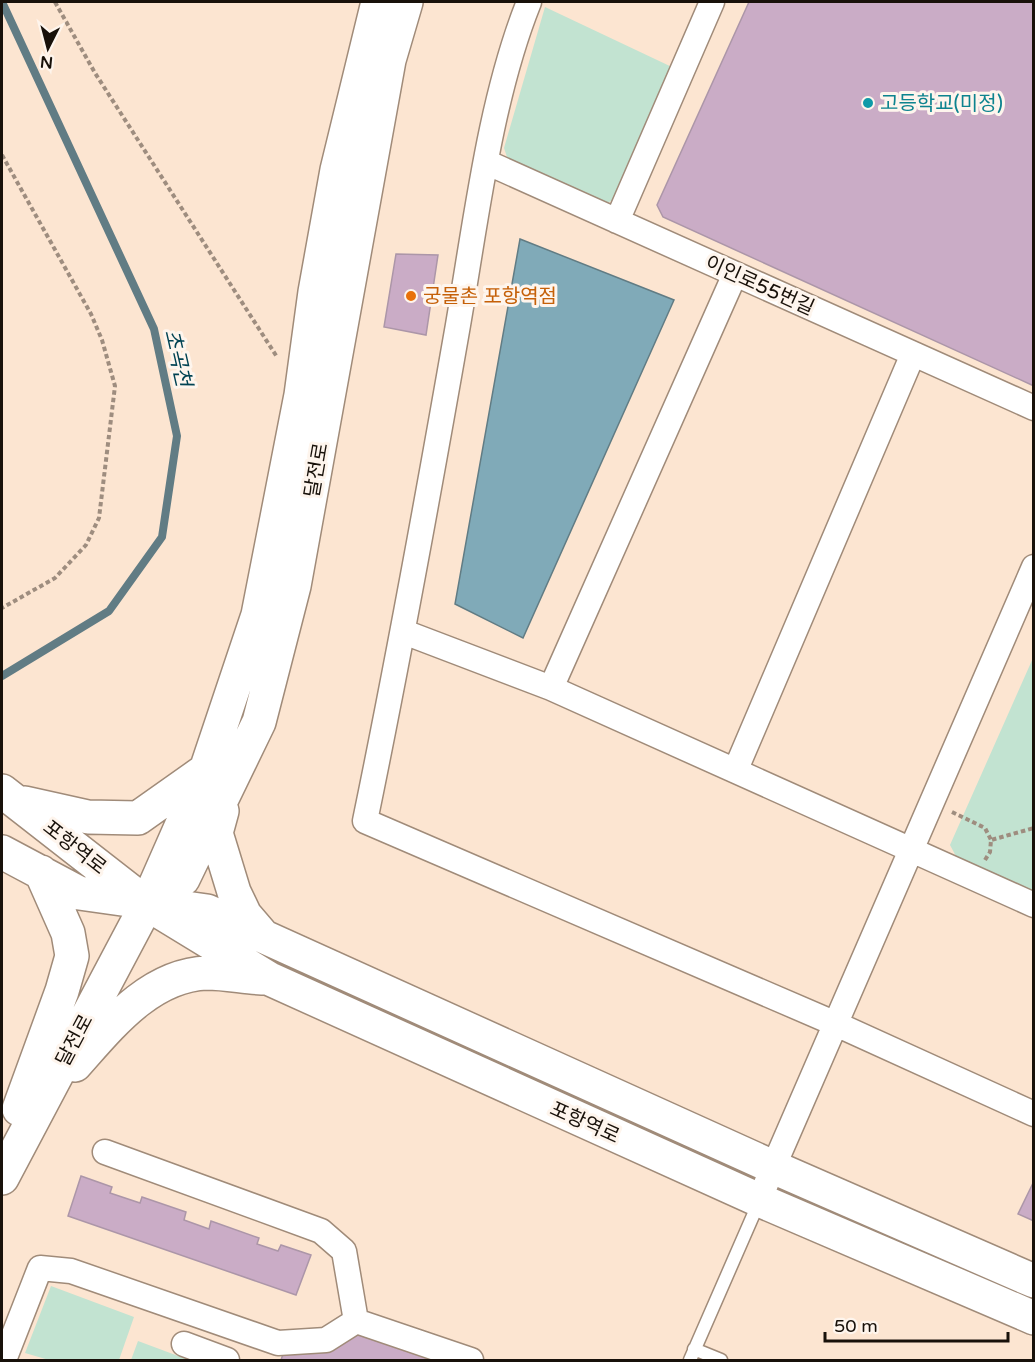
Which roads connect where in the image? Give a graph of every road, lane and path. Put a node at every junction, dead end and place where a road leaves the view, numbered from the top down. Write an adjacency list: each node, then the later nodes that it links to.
1 (55, 2): 11 (path)
2 (378, 2): 11 (street, 달전로)
3 (406, 2): 18 (street, 달전로)
4 (529, 2): 7 (street)
5 (712, 2): 8 (street)
6 (2, 155): 14 (path)
7 (486, 162): 8 (street, 이인로55번길); 15 (street)
8 (617, 221): 9 (street, 이인로55번길)
9 (735, 274): 10 (street, 이인로55번길); 16 (street)
10 (913, 354): 12 (street, 이인로55번길); 17 (street)
11 (301, 395): 18 (street, 달전로)
12 (1034, 408)
13 (1034, 567): 20 (street)
14 (2, 608)
15 (404, 632): 16 (street); 31 (street)
16 (551, 688): 17 (street)
17 (736, 769): 24 (street)
18 (217, 779): 19 (street); 27 (street, 달전로); 29 (street)
19 (9, 796): 27 (street, 포항역로)
20 (931, 803): 22 (path); 24 (street)
21 (1034, 828): 22 (path)
22 (991, 840): 26 (path)
23 (2, 852): 25 (street, 포항역로)
24 (910, 852): 26 (street); 31 (street)
25 (41, 872): 27 (street, 포항역로); 36 (street)
26 (970, 878): 28 (street)
27 (147, 904): 29 (street, 포항역로); 30 (street, 포항역로); 32 (street, 달전로)
28 (1034, 905)
29 (264, 937): 35 (street, 포항역로)
30 (270, 979): 32 (street); 37 (street, 포항역로)
31 (836, 1024): 33 (street); 35 (street)
32 (40, 1105): 36 (street, 달전로)
33 (1034, 1114)
34 (105, 1152): 40 (street)
35 (773, 1167): 37 (street); 38 (street, 포항역로)
36 (3, 1175)
37 (759, 1200): 39 (street, 포항역로); 43 (lane)
38 (1034, 1281)
39 (1034, 1318)
40 (356, 1321): 42 (street); 46 (street)
41 (184, 1344): 45 (street)
42 (266, 1351): 44 (street)
43 (692, 1354): 47 (lane)
44 (4, 1360)
45 (227, 1360)
46 (471, 1360)
47 (721, 1360)

